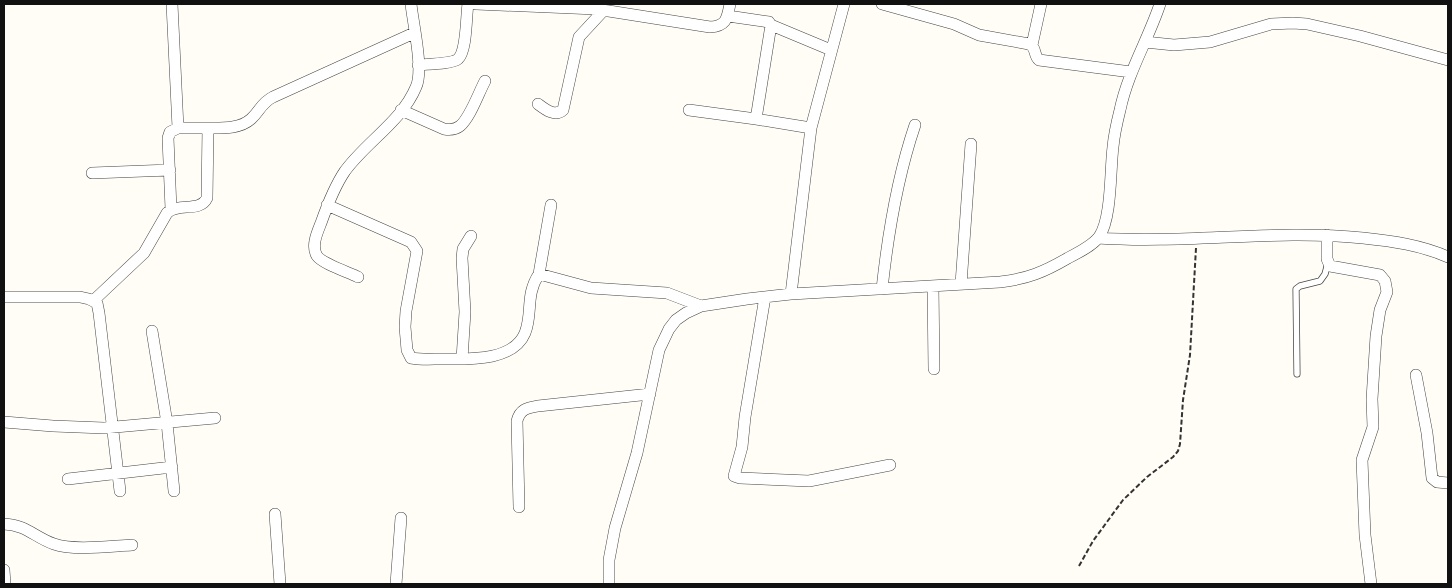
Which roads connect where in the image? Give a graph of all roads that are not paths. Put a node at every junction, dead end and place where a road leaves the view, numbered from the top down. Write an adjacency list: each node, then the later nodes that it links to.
1 (172, 4): 25 (street)
2 (411, 4): 12 (street)
3 (468, 4): 17 (street)
4 (476, 4): 9 (street)
5 (844, 4): 15 (street)
6 (882, 4): 14 (street)
7 (1041, 4): 14 (street)
8 (1160, 4): 13 (street)
9 (604, 10): 10 (street); 20 (street)
10 (729, 10): 11 (street)
11 (771, 24): 15 (street); 23 (street)
12 (414, 32): 17 (street); 26 (street)
13 (1145, 42): 16 (street); 18 (street)
14 (1032, 45): 18 (street)
15 (831, 50): 27 (street)
16 (1448, 60)
17 (418, 65): 21 (street)
18 (1131, 72): 36 (street)
19 (485, 80): 21 (street)
20 (538, 104)
21 (401, 110): 31 (street)
22 (689, 110): 23 (street)
23 (756, 119): 27 (street)
24 (915, 125): 43 (street)
25 (178, 128): 26 (street); 29 (street)
26 (208, 128): 33 (street)
27 (810, 128): 44 (street)
28 (971, 144): 41 (street)
29 (170, 170): 30 (street); 33 (street)
30 (92, 173)
31 (327, 205): 40 (street); 50 (street)
32 (550, 205): 39 (street)
33 (171, 209): 47 (street)
34 (1327, 235): 36 (street); 37 (street); 38 (street)
35 (471, 236): 50 (street)
36 (1098, 238): 41 (street)
37 (1448, 257)
38 (1328, 263): 52 (lane); 76 (street)
39 (539, 274): 48 (street); 50 (street)
40 (358, 277)
41 (962, 284): 42 (street)
42 (933, 286): 43 (street); 51 (street)
43 (882, 289): 44 (street)
44 (791, 294): 46 (street)
45 (4, 297): 47 (street)
46 (765, 297): 48 (street); 59 (street)
47 (92, 301): 58 (street)
48 (701, 306): 54 (street)
49 (152, 331): 57 (street)
50 (462, 359)
51 (934, 369)
52 (1297, 374)
53 (1416, 376): 63 (street)
54 (650, 394): 66 (street); 75 (street)
55 (215, 418): 57 (street)
56 (4, 422): 58 (street)
57 (167, 423): 58 (street); 60 (street)
58 (113, 428): 61 (street)
59 (890, 465)
60 (172, 467): 61 (street); 65 (street)
61 (118, 473): 62 (street); 64 (street)
62 (68, 479)
63 (1448, 483)
64 (120, 491)
65 (174, 491)
66 (519, 507)
67 (274, 514): 73 (street)
68 (401, 518): 74 (street)
69 (4, 524): 70 (street)
70 (132, 545)
71 (4, 570): 72 (street)
72 (5, 584)
73 (280, 584)
74 (396, 584)
75 (609, 584)
76 (1371, 584)

